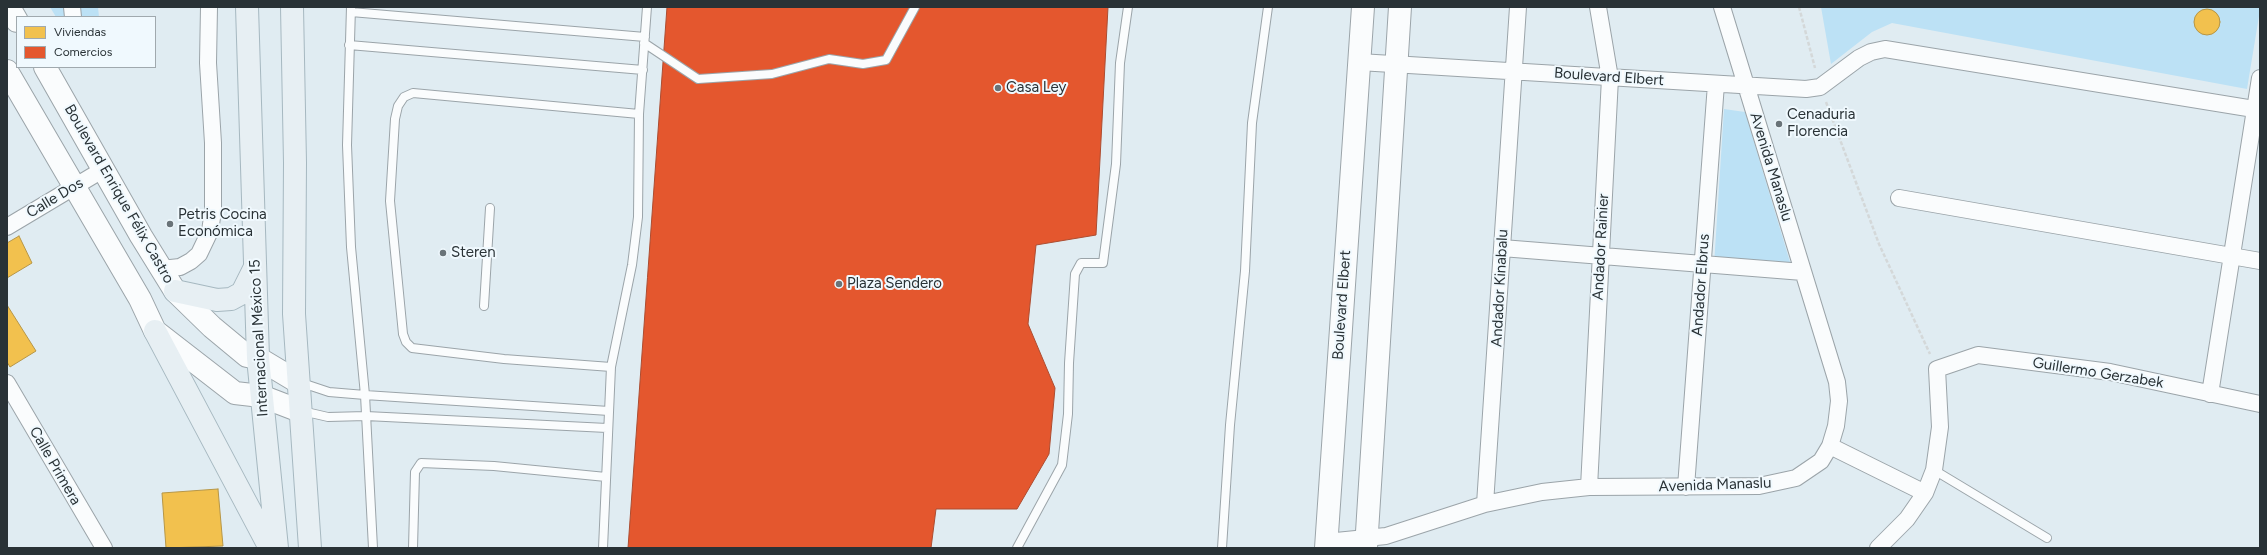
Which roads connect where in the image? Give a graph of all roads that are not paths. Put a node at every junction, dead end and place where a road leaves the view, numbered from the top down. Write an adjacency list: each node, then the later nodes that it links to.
1 (9, 7): 15 (street)
2 (209, 7): 41 (street)
3 (247, 7): 40 (main road, Internacional México 15)
4 (292, 7): 48 (main road)
5 (647, 7): 16 (lane)
6 (915, 7): 16 (lane)
7 (1128, 7): 75 (lane)
8 (1268, 7): 76 (lane)
9 (1363, 7): 18 (street, Boulevard Elbert)
10 (1400, 7): 19 (street)
11 (1518, 7): 23 (street, Andador Kinabalu)
12 (1598, 7): 24 (street, Andador Rainier)
13 (1722, 7): 27 (street, Avenida Manaslu)
14 (351, 9): 16 (lane); 17 (lane)
15 (16, 19)
16 (644, 40): 21 (lane)
17 (349, 45): 21 (lane); 51 (lane)
18 (1359, 62): 19 (street, Boulevard Elbert); 67 (street, Boulevard Elbert)
19 (1397, 64): 23 (street, Boulevard Elbert); 66 (street)
20 (48, 68): 30 (street, Boulevard Enrique Félix Castro)
21 (642, 70): 29 (lane)
22 (7, 71): 31 (street)
23 (1512, 71): 24 (street, Boulevard Elbert); 35 (street, Andador Kinabalu)
24 (1610, 78): 26 (street, Boulevard Elbert); 36 (street, Andador Rainier)
25 (2260, 78): 28 (street)
26 (1716, 84): 27 (street, Boulevard Elbert); 39 (street, Andador Elbrus)
27 (1745, 86): 28 (street, Boulevard Elbert); 42 (street, Avenida Manaslu)
28 (2258, 109): 37 (street)
29 (639, 114): 47 (lane); 47 (lane)
30 (104, 169): 31 (street, Calle Dos); 41 (street, Boulevard Enrique Félix Castro)
31 (75, 186): 34 (street, Calle Dos); 45 (street)
32 (1898, 198): 37 (street)
33 (490, 208): 44 (lane)
34 (7, 227)
35 (1502, 248): 36 (street); 64 (street, Andador Kinabalu)
36 (1601, 255): 39 (street); 61 (street, Andador Rainier)
37 (2232, 256): 38 (street); 50 (street)
38 (2260, 261)
39 (1703, 264): 42 (street); 62 (street, Andador Elbrus)
40 (255, 266): 43 (main road); 46 (main road, Internacional México 15)
41 (161, 269): 43 (street, Boulevard Enrique Félix Castro)
42 (1803, 272): 58 (street, Avenida Manaslu)
43 (175, 291): 46 (street, Boulevard Enrique Félix Castro)
44 (484, 306)
45 (156, 331): 52 (street); 69 (main road)
46 (258, 358): 48 (street, Boulevard Enrique Félix Castro); 52 (main road, Internacional México 15)
47 (611, 367): 55 (lane)
48 (298, 382): 51 (lane); 54 (main road)
49 (7, 383): 68 (street, Calle Primera)
50 (2210, 394): 53 (street, Guillermo Gerzabek); 59 (street, Guillermo Gerzabek)
51 (365, 395): 55 (lane); 56 (lane)
52 (261, 396): 54 (street); 70 (main road, Internacional México 15)
53 (2260, 404)
54 (300, 410): 56 (lane); 71 (main road)
55 (608, 411): 57 (lane)
56 (366, 416): 57 (lane); 72 (lane)
57 (607, 428): 60 (lane)
58 (1830, 446): 62 (street, Avenida Manaslu); 63 (street)
59 (1934, 470): 63 (street); 65 (lane)
60 (606, 477): 73 (lane); 74 (lane)
61 (1589, 487): 62 (street, Avenida Manaslu); 64 (street, Avenida Manaslu)
62 (1686, 487)
63 (1925, 493): 77 (street)
64 (1485, 504): 66 (street, Avenida Manaslu)
65 (2047, 538)
66 (1367, 543): 67 (street, Avenida Manaslu)
67 (1326, 545)
68 (104, 548)
69 (270, 548)
70 (277, 548)
71 (310, 548)
72 (373, 548)
73 (413, 548)
74 (603, 548)
75 (1017, 548)
76 (1222, 548)
77 (1878, 548)

